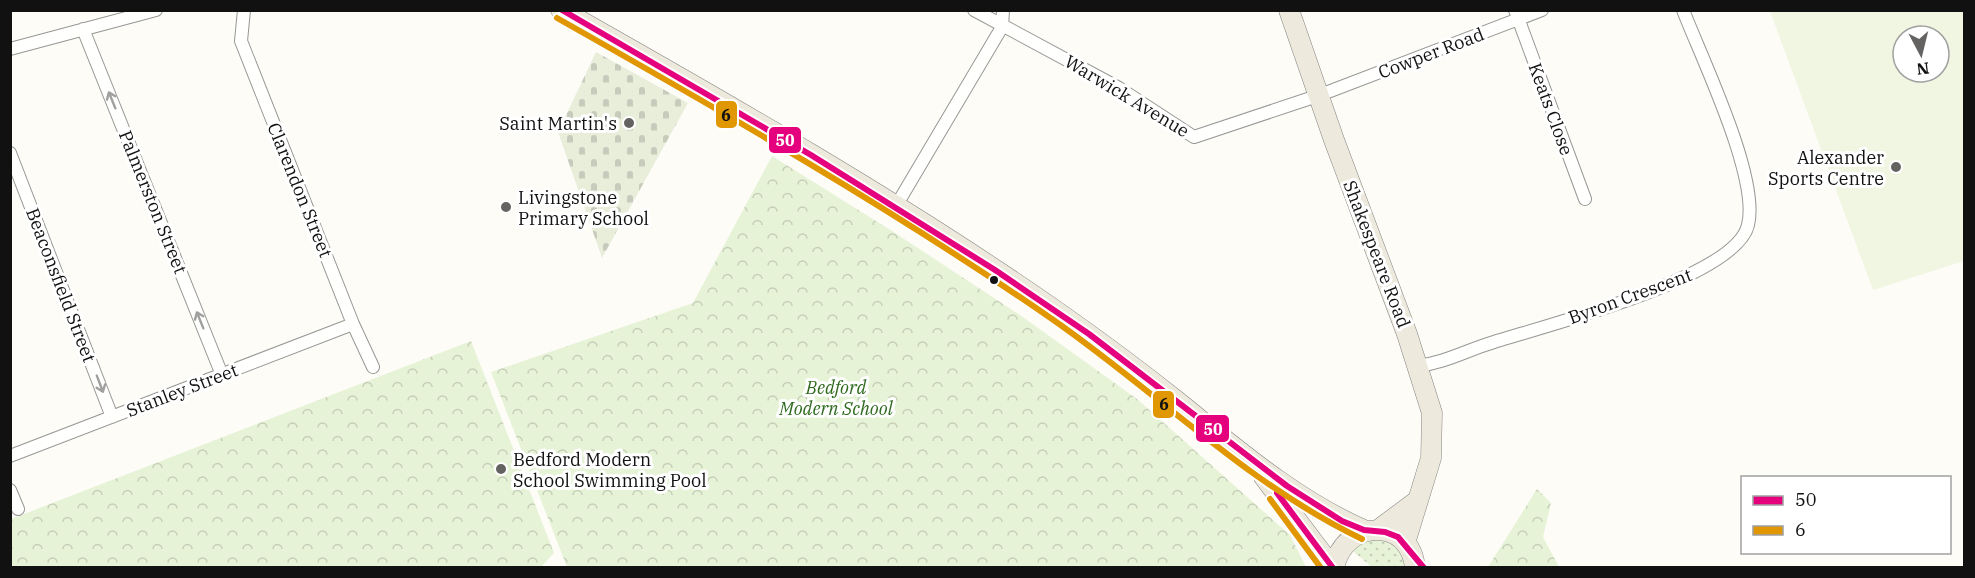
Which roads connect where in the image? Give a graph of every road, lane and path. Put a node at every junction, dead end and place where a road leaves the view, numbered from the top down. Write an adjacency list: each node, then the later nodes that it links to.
1 (156, 10): 11 (street)
2 (244, 10): 17 (street, Clarendon Street)
3 (561, 10): 16 (main road)
4 (974, 10): 10 (street, Warwick Avenue)
5 (1003, 10): 10 (street)
6 (1289, 10): 13 (main road, Shakespeare Road)
7 (1542, 10): 9 (street, Cowper Road)
8 (1683, 10): 18 (street, Byron Crescent)
9 (1516, 15): 13 (street, Cowper Road); 15 (street, Keats Close)
10 (1002, 27): 13 (street, Warwick Avenue); 16 (street)
11 (83, 29): 12 (street); 20 (street, Palmerston Street, one-way to 11)
12 (10, 50)
13 (1320, 95): 18 (main road, Shakespeare Road)
14 (10, 153): 21 (street, Beaconsfield Street, one-way to 21)
15 (1585, 199)
16 (896, 206): 23 (main road)
17 (353, 324): 19 (street, Clarendon Street); 20 (street, Stanley Street)
18 (1417, 366): 25 (main road, Shakespeare Road)
19 (373, 367)
20 (222, 375): 21 (street, Stanley Street)
21 (112, 417): 22 (street, Stanley Street)
22 (10, 456)
23 (1255, 465): 27 (main road); 30 (main road)
24 (10, 490): 26 (street)
25 (1417, 501): 27 (main road); 28 (main road, Shakespeare Road)
26 (18, 509)
27 (1372, 530): 28 (main road); 30 (main road)
28 (1405, 543): 29 (main road)
29 (1418, 565)
30 (1333, 567)

